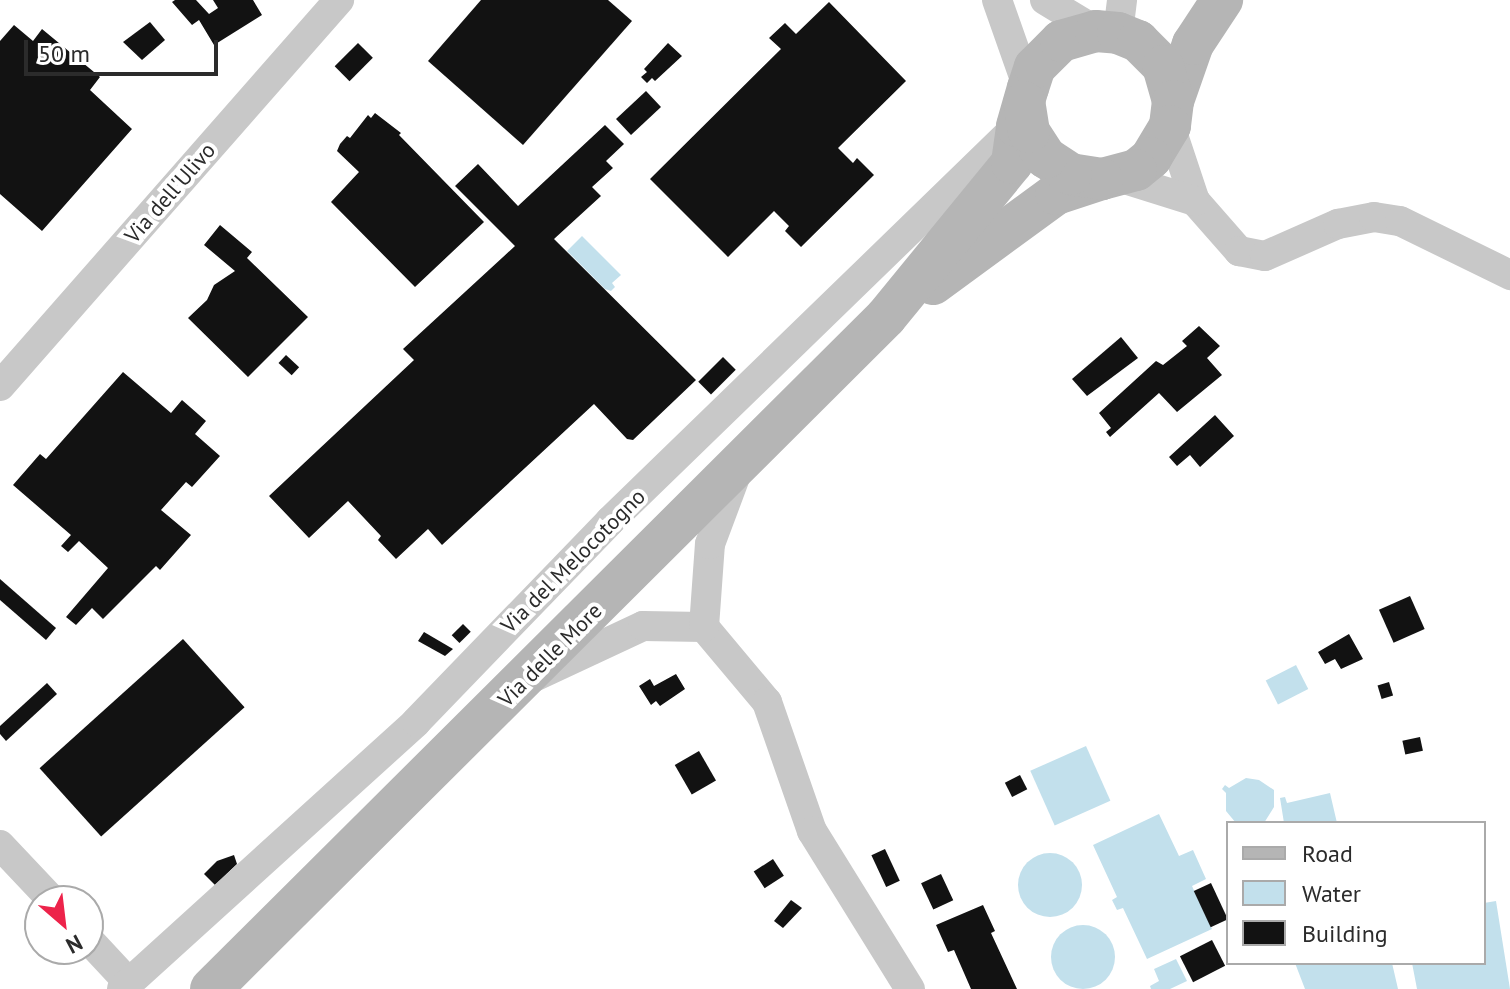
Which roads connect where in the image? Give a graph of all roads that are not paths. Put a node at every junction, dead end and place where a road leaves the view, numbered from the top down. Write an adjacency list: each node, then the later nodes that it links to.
1 (339, 0): 13 (street, Via dell'Ulivo)
2 (997, 0): 7 (street)
3 (1045, 0): 6 (street)
4 (1214, 0): 6 (main road)
5 (1222, 0): 8 (main road)
6 (1119, 26): 7 (main road); 8 (main road)
7 (1023, 105): 9 (main road); 12 (main road); 20 (street, Via del Melocotogno)
8 (1172, 113): 9 (main road); 10 (street)
9 (1110, 178): 10 (street); 12 (main road)
10 (1195, 201): 11 (street)
11 (1510, 275)
12 (886, 317): 14 (main road, Via delle More)
13 (0, 386)
14 (739, 466): 15 (street); 16 (main road, Via delle More)
15 (704, 627): 16 (street); 22 (street)
16 (521, 683): 21 (main road, Via delle More)
17 (0, 845): 18 (street)
18 (38, 885)
19 (104, 959): 20 (street)
20 (126, 986)
21 (211, 989)
22 (910, 989)

